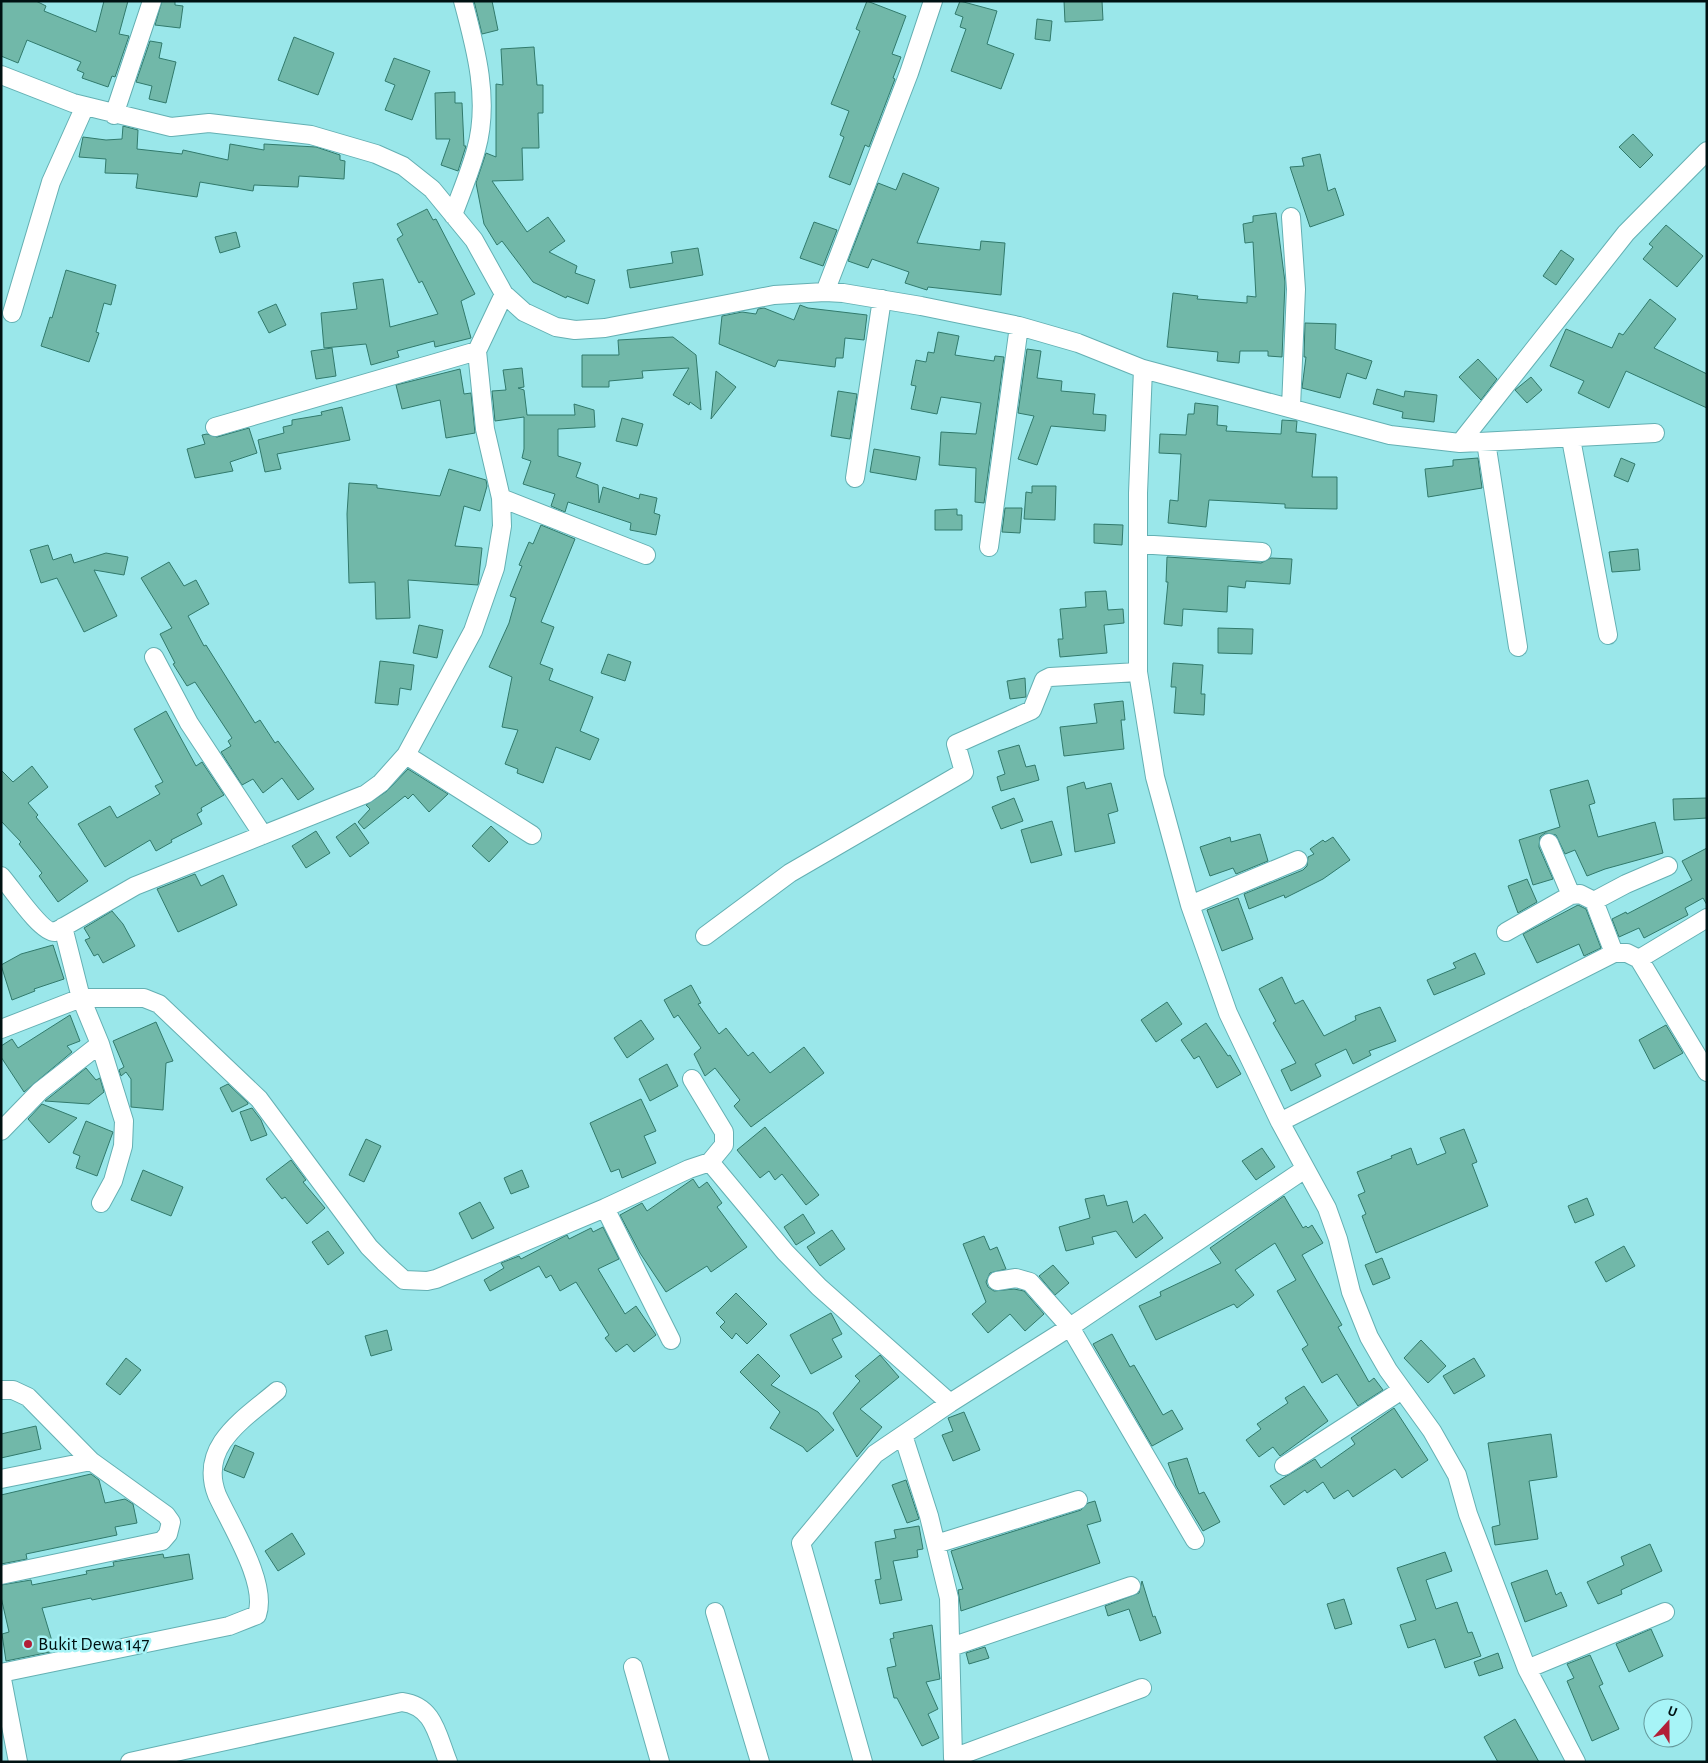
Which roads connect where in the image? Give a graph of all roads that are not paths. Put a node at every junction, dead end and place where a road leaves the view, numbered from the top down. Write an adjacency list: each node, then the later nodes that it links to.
1 (152, 1): 6 (street)
2 (463, 1): 8 (street)
3 (933, 1): 10 (street)
4 (1, 75): 5 (street)
5 (85, 106): 6 (street); 13 (street)
6 (114, 115): 8 (street)
7 (1707, 151): 22 (street)
8 (453, 215): 11 (street)
9 (1291, 217): 17 (street)
10 (825, 292): 11 (street); 12 (street)
11 (504, 294): 15 (street)
12 (882, 299): 14 (street); 23 (street)
13 (12, 314)
14 (1019, 326): 16 (street); 26 (street)
15 (477, 351): 18 (street); 24 (street)
16 (1143, 368): 17 (street); 25 (street)
17 (1291, 407): 22 (street)
18 (215, 427)
19 (1655, 433): 20 (street)
20 (1571, 439): 21 (street); 29 (street)
21 (1486, 442): 22 (street); 30 (street)
22 (1460, 443)
23 (855, 478)
24 (501, 498): 28 (street); 33 (street)
25 (1138, 544): 27 (street); 32 (street)
26 (989, 547)
27 (1262, 552)
28 (646, 554)
29 (1608, 636)
30 (1518, 647)
31 (154, 656): 34 (street)
32 (1138, 672): 42 (street); 46 (street)
33 (406, 755): 34 (street); 35 (street)
34 (263, 834): 44 (street)
35 (532, 835)
36 (1549, 843): 40 (street)
37 (1298, 860): 42 (street)
38 (1668, 866): 41 (street)
39 (1, 876): 44 (street)
40 (1571, 895): 41 (street); 45 (street)
41 (1594, 901): 47 (street)
42 (1190, 905): 54 (street)
43 (1707, 918): 48 (street)
44 (63, 927): 49 (street)
45 (1506, 932)
46 (705, 936)
47 (1614, 953): 48 (street); 54 (street)
48 (1639, 959): 52 (street)
49 (81, 998): 50 (street); 51 (street); 59 (street)
50 (1, 1029)
51 (100, 1044): 55 (street); 58 (street)
52 (1707, 1072)
53 (692, 1079): 56 (street)
54 (1280, 1122): 57 (street)
55 (1, 1131)
56 (710, 1162): 59 (street); 66 (street)
57 (1305, 1169): 61 (street); 64 (street)
58 (101, 1203)
59 (605, 1208): 62 (street)
60 (997, 1280): 61 (street)
61 (1070, 1327): 66 (street); 72 (street)
62 (671, 1340)
63 (1, 1390): 68 (street)
64 (1402, 1390): 69 (street); 80 (street)
65 (277, 1391): 81 (street)
66 (950, 1403): 67 (street)
67 (903, 1435): 73 (street); 88 (street)
68 (91, 1461): 70 (street); 74 (street)
69 (1284, 1466)
70 (1, 1479)
71 (1078, 1500): 73 (street)
72 (1195, 1540)
73 (936, 1544): 78 (street)
74 (1, 1575)
75 (1132, 1586): 78 (street)
76 (715, 1612): 87 (street)
77 (1664, 1612): 80 (street)
78 (950, 1647): 82 (street)
79 (633, 1667): 86 (street)
80 (1527, 1669): 89 (street)
81 (1, 1674): 83 (street)
82 (1142, 1688)
83 (18, 1762)
84 (130, 1762): 85 (street)
85 (448, 1762)
86 (660, 1762)
87 (760, 1762)
88 (863, 1762)
89 (1576, 1762)

